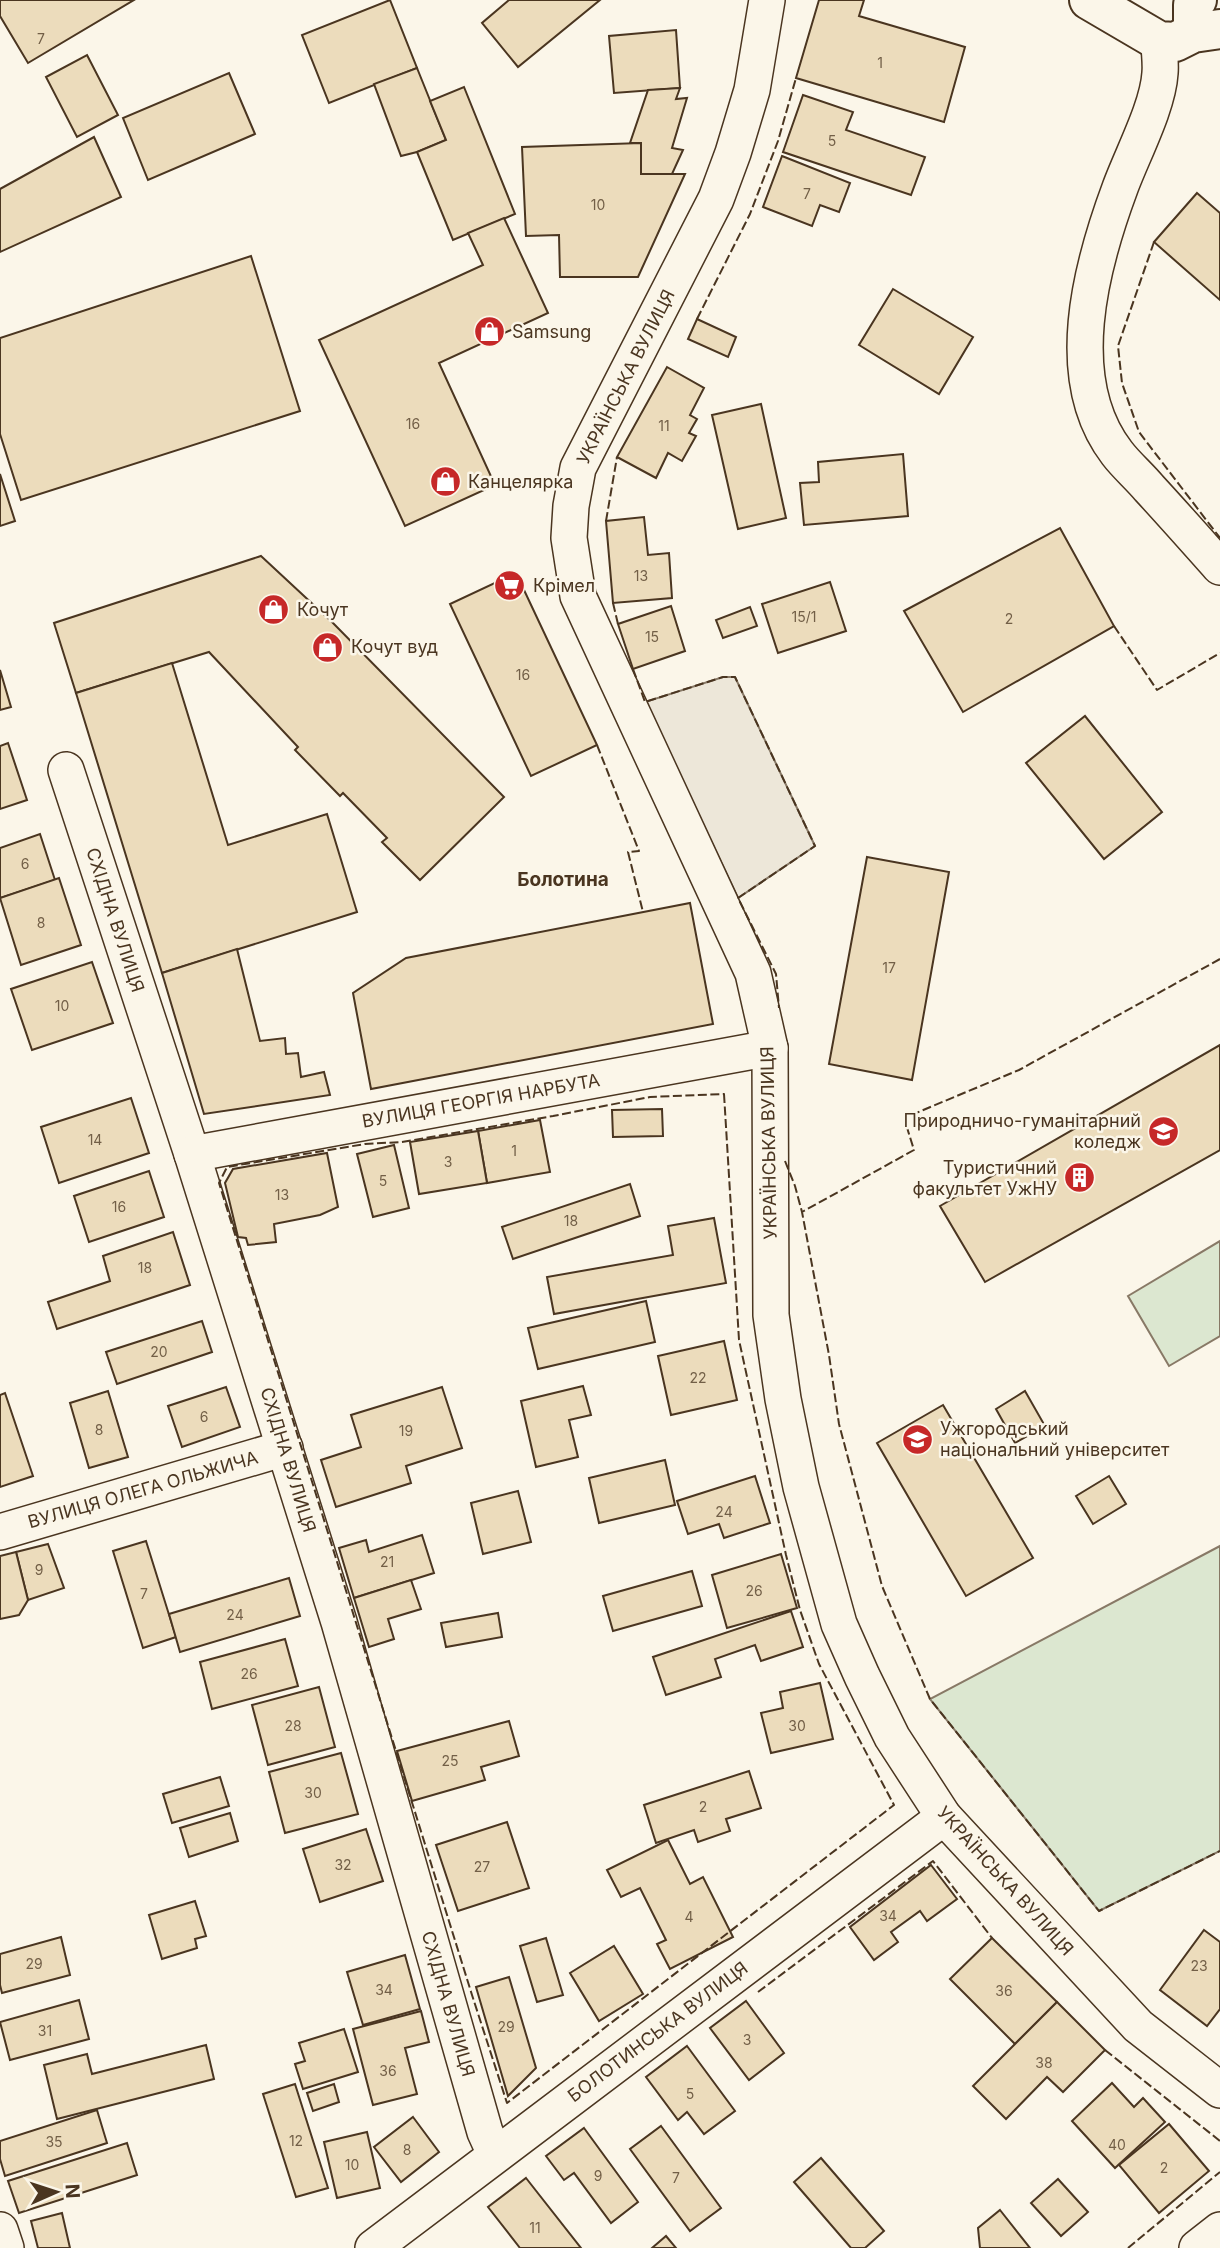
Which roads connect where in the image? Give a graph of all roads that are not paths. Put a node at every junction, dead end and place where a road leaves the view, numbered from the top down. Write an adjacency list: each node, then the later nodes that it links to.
1 (766, 0): 6 (street, УКРАЇНСЬКА ВУЛИЦЯ)
2 (1089, 0): 3 (main road)
3 (1192, 26): 4 (street)
4 (1220, 567)
5 (66, 770): 7 (street, СХІДНА ВУЛИЦЯ)
6 (769, 1048): 7 (street, ВУЛИЦЯ ГЕОРГІЯ НАРБУТА); 10 (street, УКРАЇНСЬКА ВУЛИЦЯ)
7 (192, 1154): 8 (street, СХІДНА ВУЛИЦЯ)
8 (285, 1448): 9 (street, ВУЛИЦЯ ОЛЕГА ОЛЬЖИЧА); 12 (street, СХІДНА ВУЛИЦЯ)
9 (0, 1532)
10 (944, 1817): 11 (street, УКРАЇНСЬКА ВУЛИЦЯ); 12 (street, БОЛОТИНСЬКА ВУЛИЦЯ)
11 (1220, 2090)
12 (495, 2154): 16 (street, БОЛОТИНСЬКА ВУЛИЦЯ)
13 (0, 2230): 15 (street)
14 (1220, 2230): 17 (street)
15 (6, 2248)
16 (373, 2248)
17 (1197, 2248)

